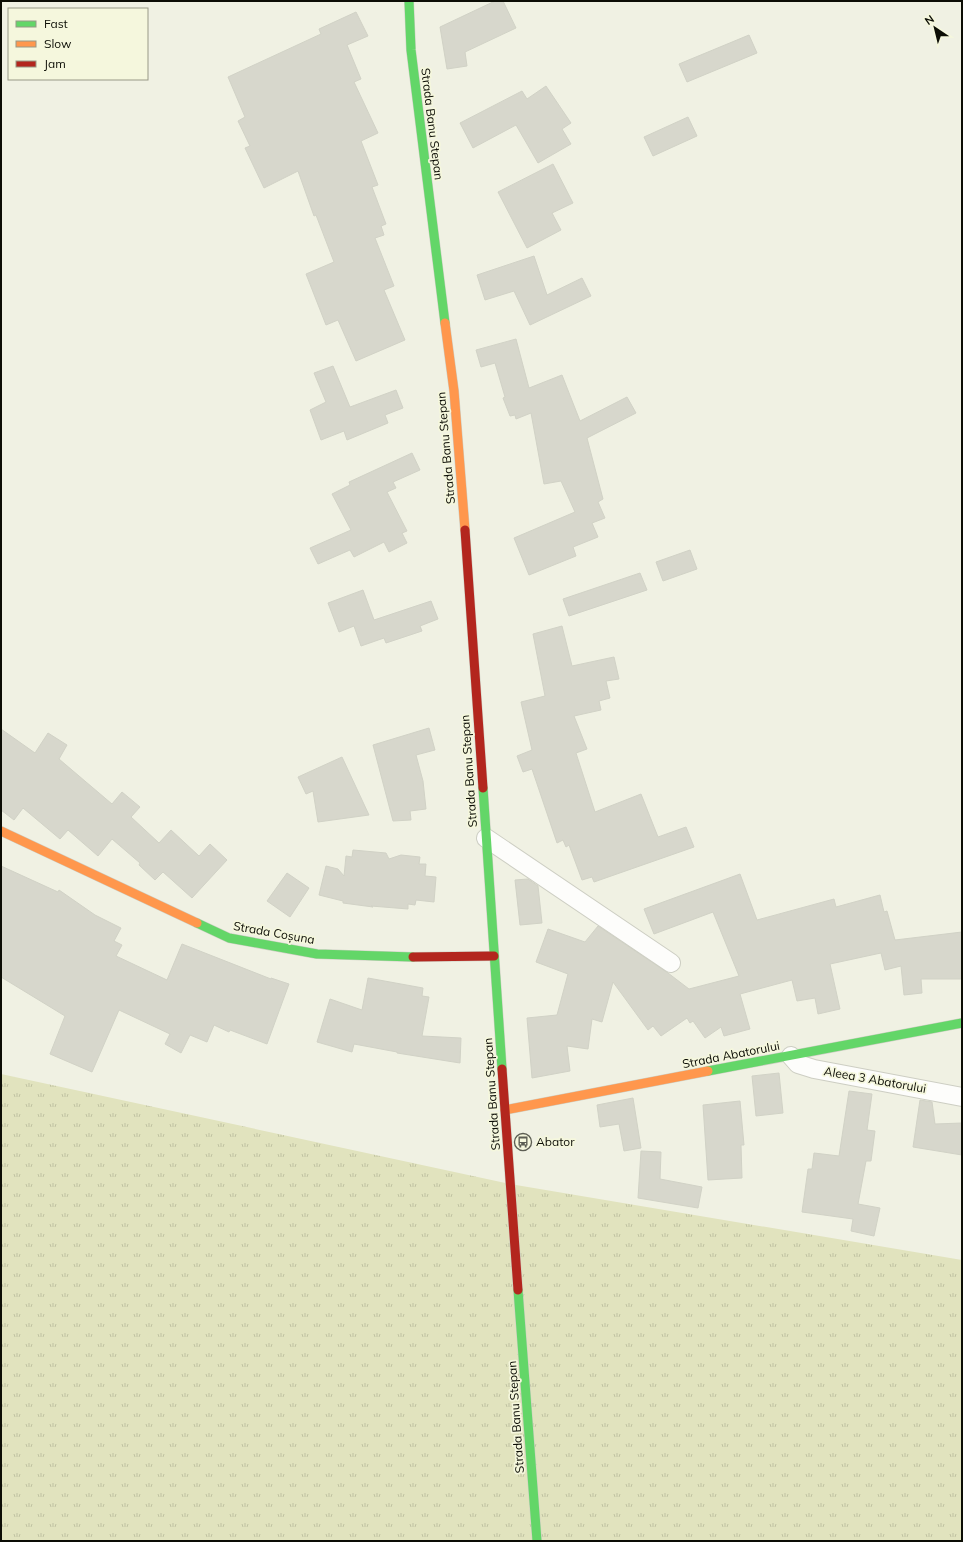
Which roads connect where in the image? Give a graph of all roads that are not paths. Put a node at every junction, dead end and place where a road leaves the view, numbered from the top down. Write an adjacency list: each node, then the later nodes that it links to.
1 (409, 1): 3 (main road, Strada Banu Stepan)
2 (1, 832): 4 (main road, Strada Coșuna)
3 (486, 838): 4 (main road, Strada Banu Stepan); 5 (street)
4 (494, 956): 9 (main road, Strada Banu Stepan)
5 (671, 963)
6 (962, 1023): 7 (main road, Strada Abatorului)
7 (791, 1056): 8 (street, Aleea 3 Abatorului); 9 (main road, Strada Abatorului)
8 (962, 1097)
9 (505, 1110): 10 (main road, Strada Banu Stepan)
10 (537, 1541)

